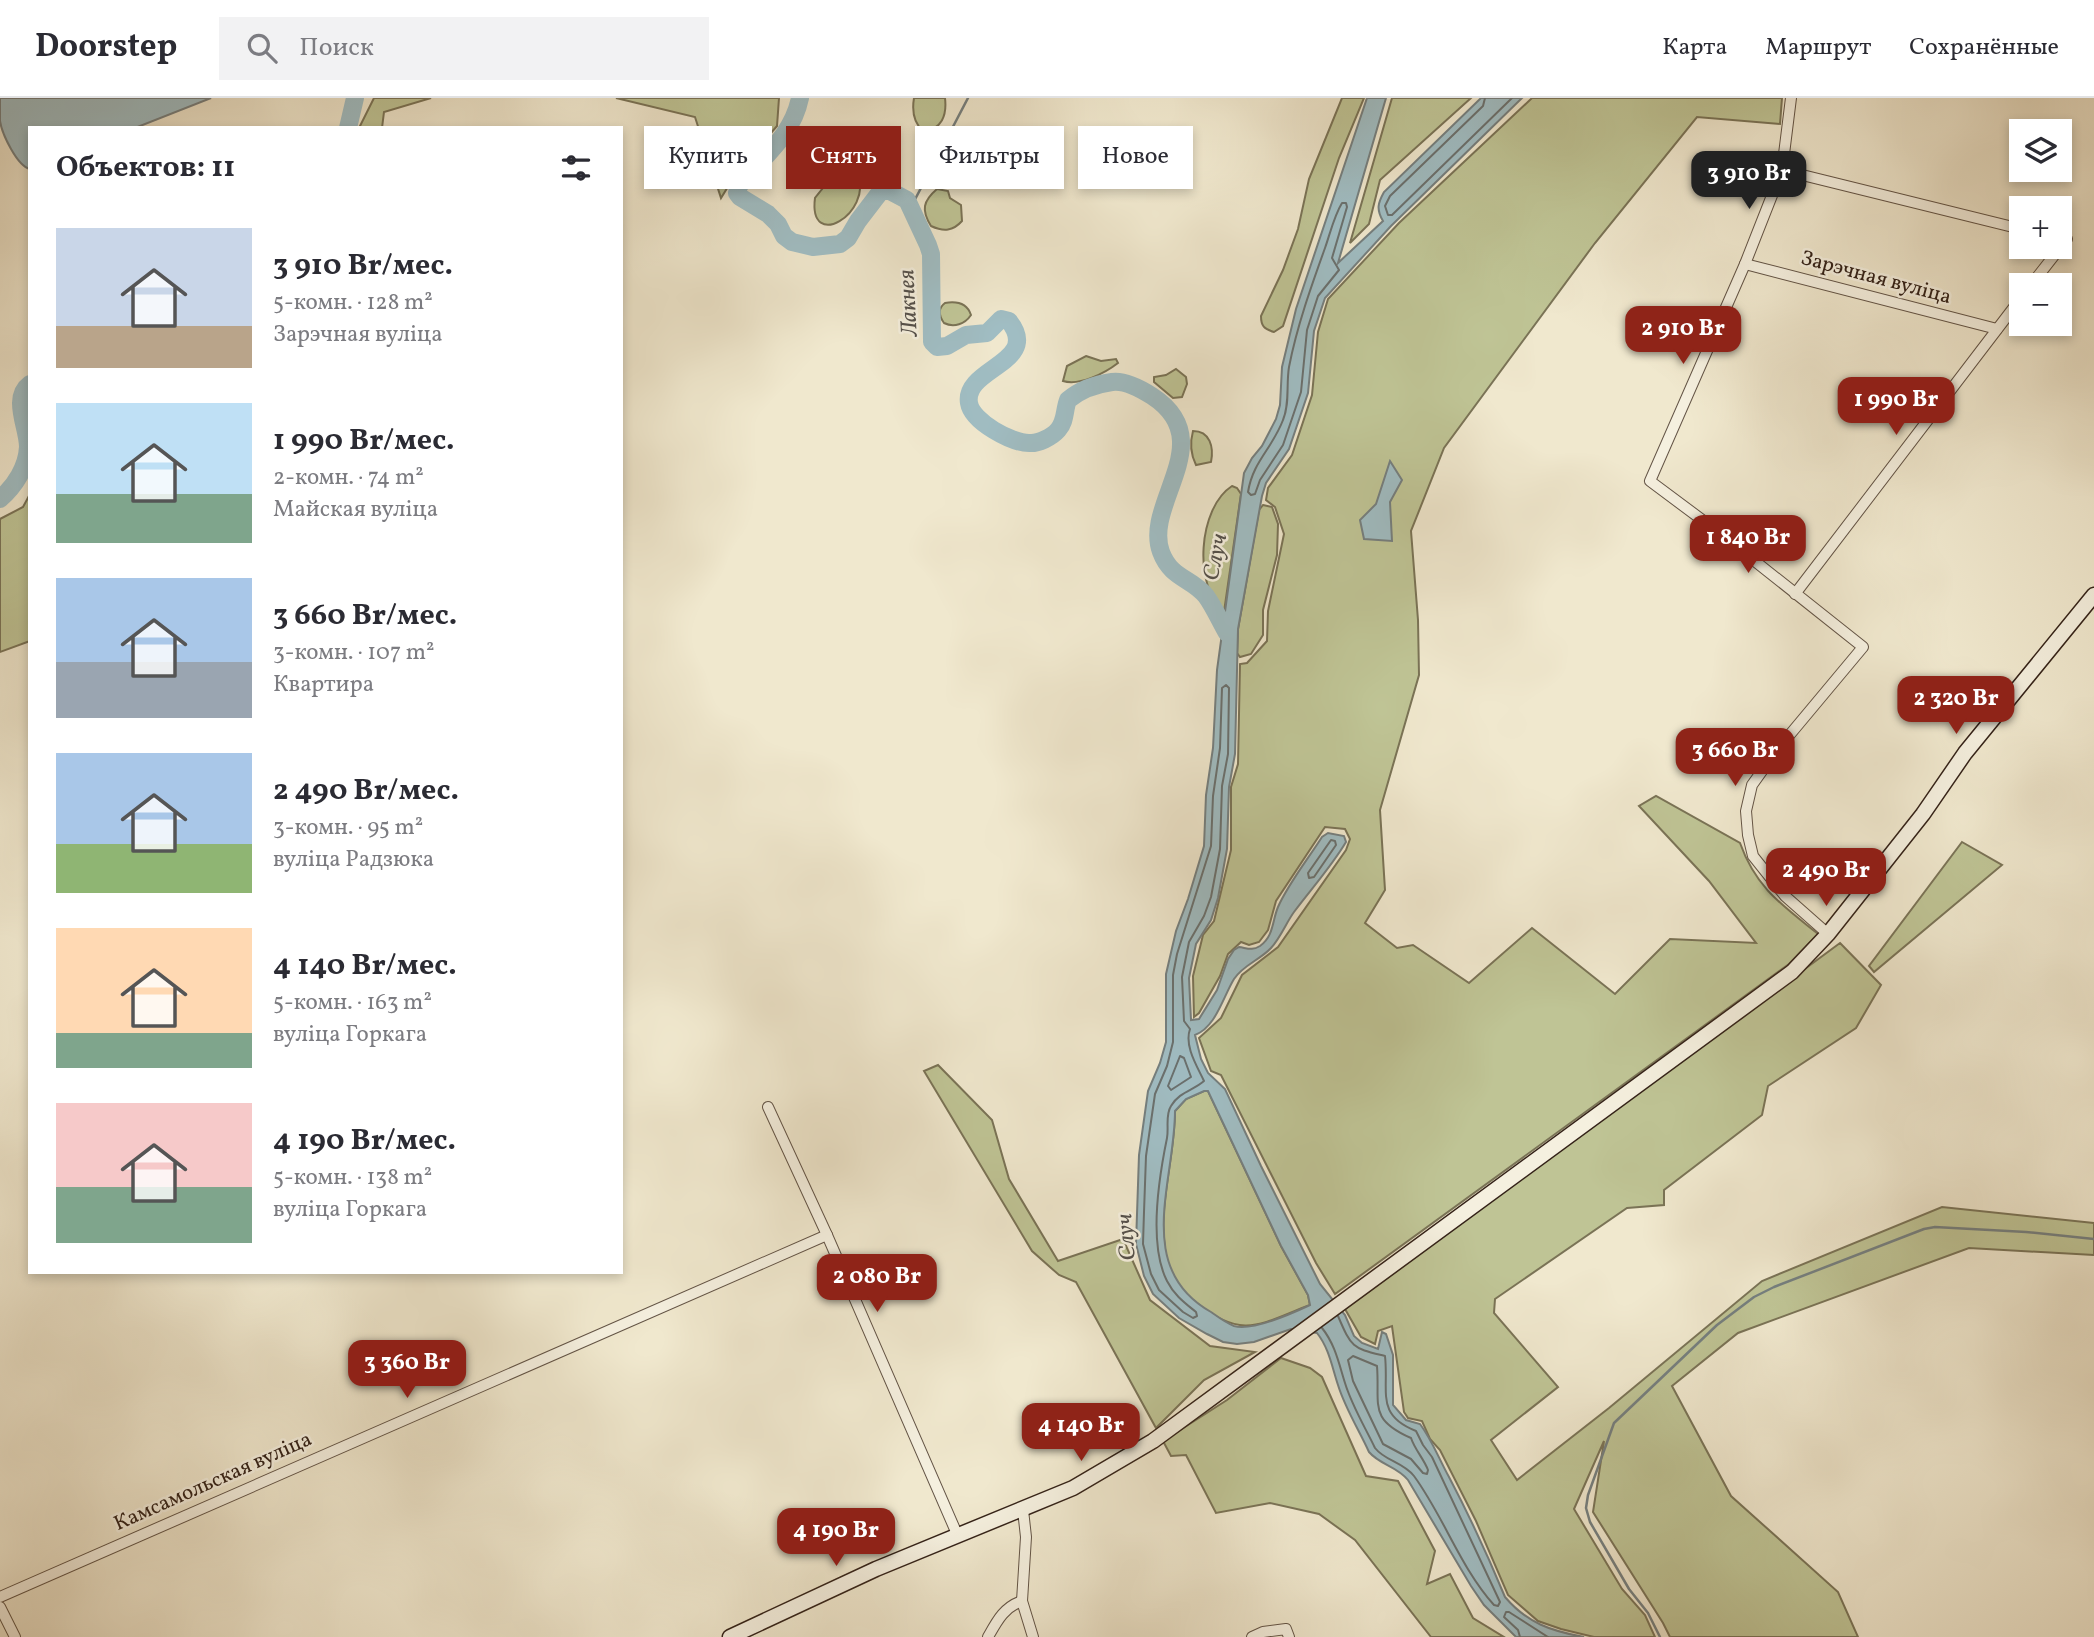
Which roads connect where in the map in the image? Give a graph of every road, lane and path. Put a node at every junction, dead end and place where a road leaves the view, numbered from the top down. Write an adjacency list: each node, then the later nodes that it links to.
1 (1791, 98): 2 (street)
2 (1782, 170): 3 (street); 5 (street)
3 (2009, 226)
4 (2051, 259): 6 (street)
5 (1745, 264): 8 (street, Зарэчная вуліца); 9 (street)
6 (2040, 273)
7 (2009, 314): 8 (street)
8 (1997, 329): 9 (street)
9 (1795, 594): 11 (street)
10 (2094, 595): 11 (main road)
11 (1828, 934): 14 (main road)
12 (768, 1107): 13 (street)
13 (827, 1235): 15 (street); 16 (street, Камсамольская вуліца)
14 (1023, 1510): 15 (main road); 17 (street)
15 (957, 1534): 20 (main road)
16 (0, 1597)
17 (1022, 1601): 21 (street); 22 (street)
18 (0, 1607): 19 (street)
19 (15, 1637)
20 (730, 1637)
21 (988, 1637)
22 (1033, 1637)
23 (1252, 1637): 24 (street)
24 (1289, 1637)

